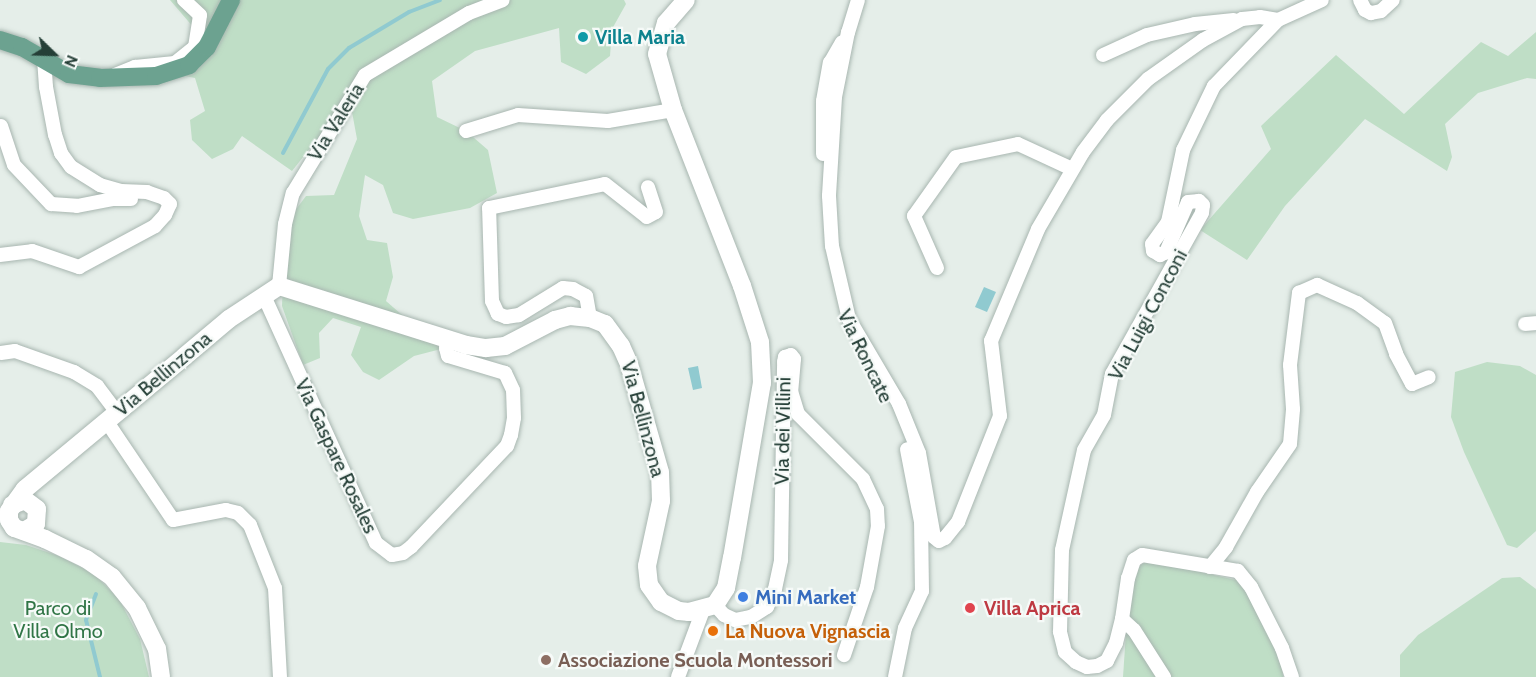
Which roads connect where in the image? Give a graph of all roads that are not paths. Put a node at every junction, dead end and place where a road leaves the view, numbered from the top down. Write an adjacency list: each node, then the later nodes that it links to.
1 (184, 0): 15 (street)
2 (231, 0): 15 (main road)
3 (503, 0): 24 (street, Via Valeria)
4 (686, 0): 16 (street)
5 (858, 0): 11 (street)
6 (1322, 0): 10 (street)
7 (1360, 0): 8 (street)
8 (1393, 0)
9 (1242, 19): 10 (street); 13 (street); 19 (street)
10 (1278, 20): 36 (street, Via Luigi Conconi)
11 (848, 32): 19 (street); 41 (street, Via Roncate)
12 (0, 40): 14 (main road)
13 (1103, 55)
14 (44, 59): 15 (main road); 21 (street)
15 (107, 78)
16 (673, 110): 18 (street); 35 (street)
17 (1, 126): 21 (street)
18 (466, 131)
19 (1072, 169): 23 (street)
20 (648, 187): 25 (street)
21 (164, 198): 22 (street)
22 (0, 255)
23 (937, 268)
24 (272, 291): 26 (street); 26 (street, Via Gaspare Rosales); 29 (street, Via Bellinzona)
25 (590, 318): 26 (street); 35 (street, Via Bellinzona)
26 (450, 340)
27 (1, 353): 29 (street)
28 (1429, 377): 34 (street)
29 (112, 417): 30 (street, Via Bellinzona); 39 (street)
30 (50, 471): 31 (street, Via Bellinzona); 32 (street, Via Bellinzona)
31 (37, 509): 32 (street); 32 (street, Via Bellinzona); 33 (street)
32 (10, 518): 33 (street)
33 (70, 551): 38 (street)
34 (1210, 567): 36 (street, Via Luigi Conconi); 43 (street, Via Luigi Conconi)
35 (709, 607): 37 (street, Via dei Villini); 40 (street)
36 (1122, 619): 42 (street)
37 (844, 655)
38 (161, 677)
39 (280, 677)
40 (678, 677)
41 (895, 677)
42 (1164, 677)
43 (1293, 677)

